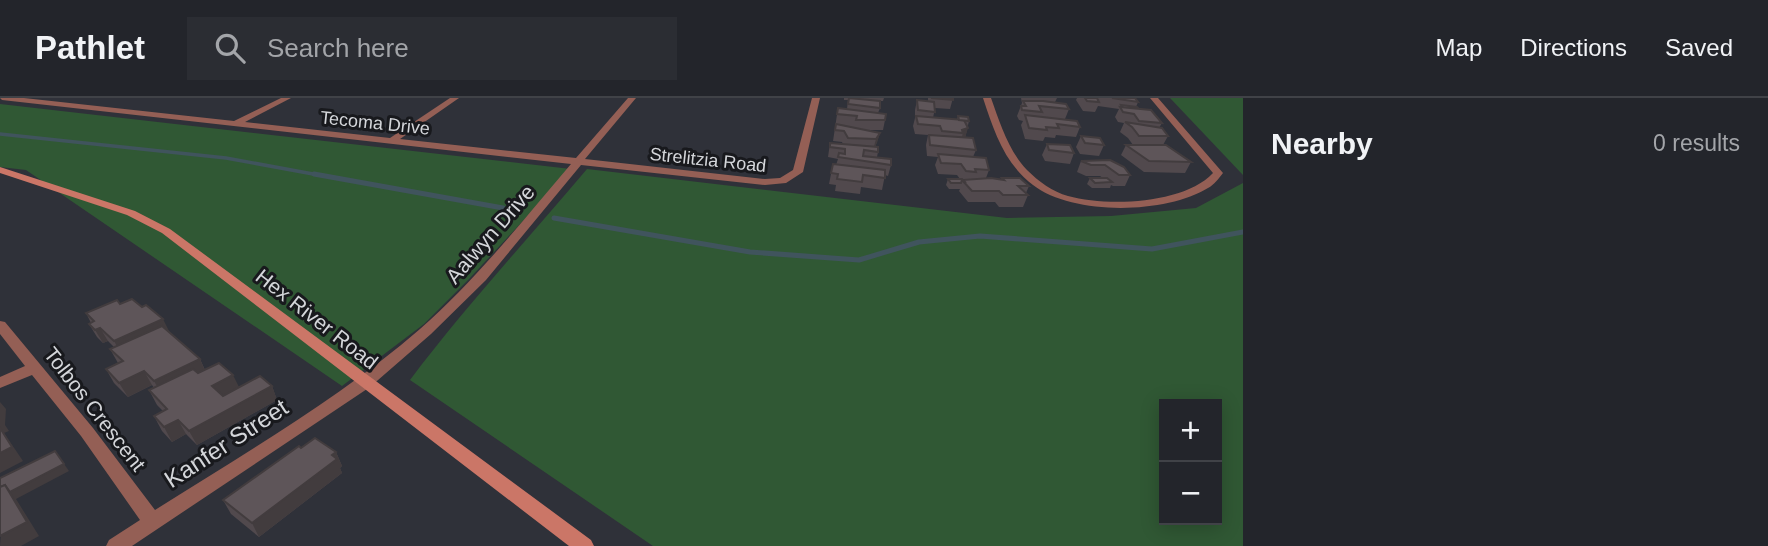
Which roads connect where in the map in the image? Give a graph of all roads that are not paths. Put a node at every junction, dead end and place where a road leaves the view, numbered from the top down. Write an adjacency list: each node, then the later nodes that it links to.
1 (2, 98): 9 (street, Tecoma Drive)
2 (103, 98): 9 (street)
3 (287, 98): 10 (street)
4 (454, 98): 11 (street)
5 (632, 98): 12 (street, Aalwyn Drive)
6 (816, 98): 12 (street, Strelitzia Road)
7 (986, 98): 8 (street)
8 (1154, 98)
9 (83, 106): 10 (street, Tecoma Drive)
10 (237, 123): 11 (street, Tecoma Drive)
11 (393, 140): 12 (street, Tecoma Drive)
12 (578, 162): 17 (street, Aalwyn Drive)
13 (0, 170): 17 (street, Hex River Road)
14 (0, 325): 15 (street, Tolbos Crescent)
15 (34, 368): 16 (street); 18 (street, Tolbos Crescent)
16 (0, 383)
17 (364, 383): 18 (street, Kanfer Street); 20 (street, Hex River Road)
18 (152, 521): 19 (street, Kanfer Street)
19 (116, 546)
20 (583, 546)

